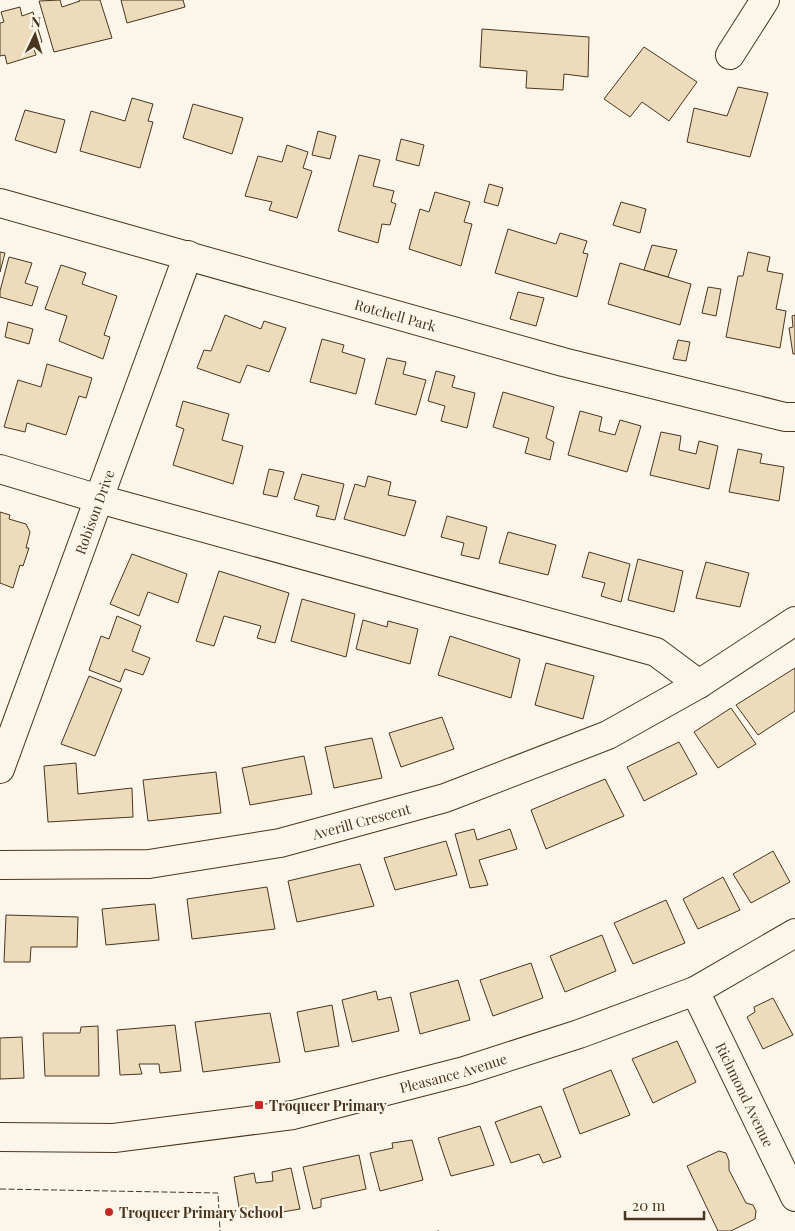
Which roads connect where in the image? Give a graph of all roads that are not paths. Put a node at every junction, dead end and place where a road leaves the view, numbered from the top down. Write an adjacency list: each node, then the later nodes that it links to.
1 (765, 0): 2 (street)
2 (730, 55)
3 (0, 203): 4 (street, Rotchell Park)
4 (188, 255): 5 (street, Rotchell Park); 7 (street, Robison Drive)
5 (795, 417)
6 (0, 469): 7 (street)
7 (99, 499): 9 (street); 10 (street, Robison Drive)
8 (795, 621): 9 (street, Averill Crescent)
9 (699, 684): 11 (street, Averill Crescent)
10 (0, 769)
11 (0, 865)
12 (795, 933): 13 (street, Pleasance Avenue)
13 (695, 991): 14 (street, Pleasance Avenue); 15 (street, Richmond Avenue)
14 (0, 1137)
15 (795, 1197)

